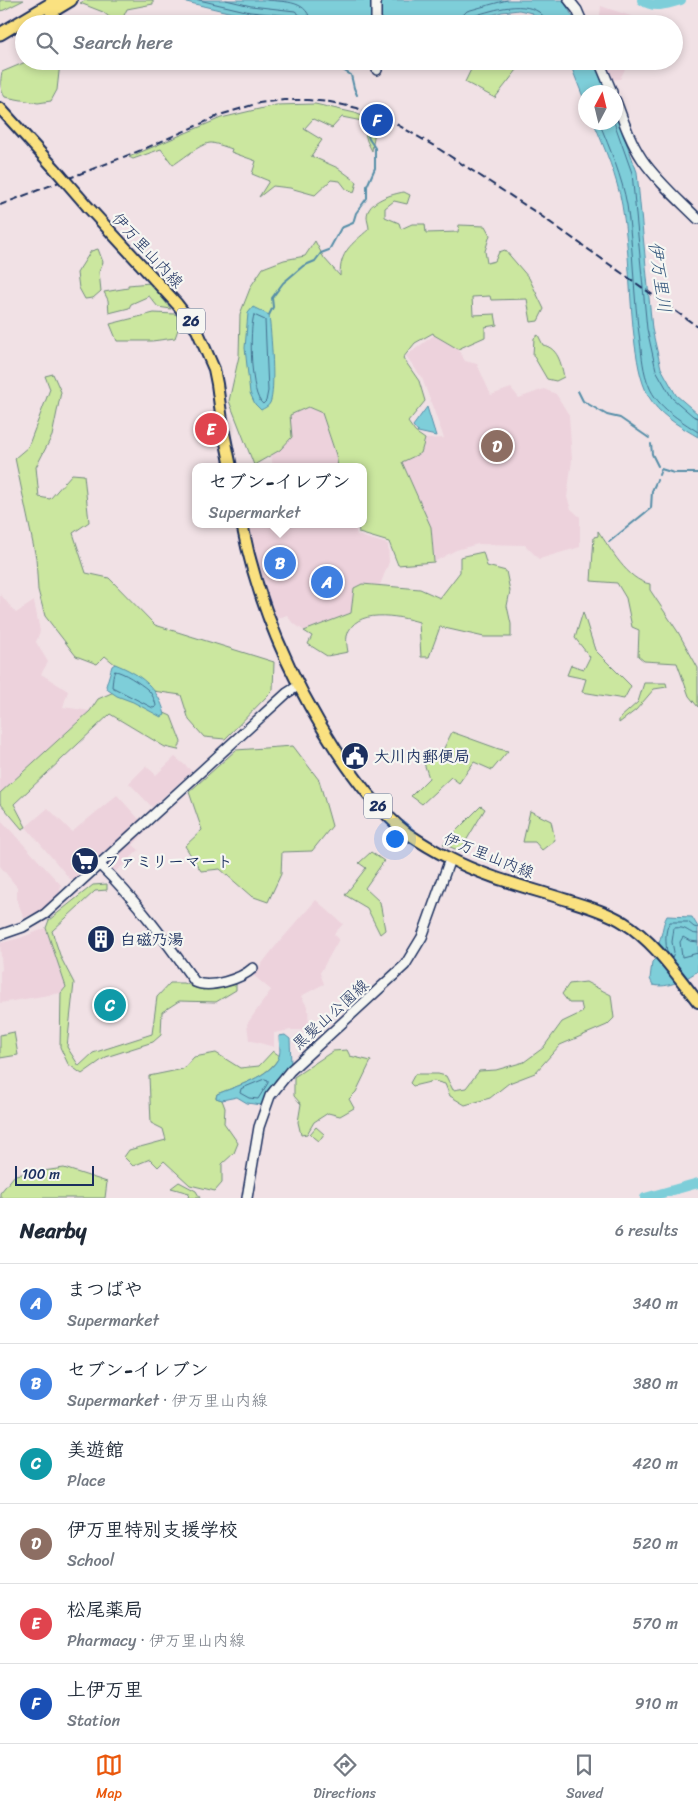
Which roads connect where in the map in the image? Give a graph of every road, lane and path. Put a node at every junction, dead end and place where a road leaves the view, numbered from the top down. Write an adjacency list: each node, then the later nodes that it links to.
1 (57, 0): 5 (highway)
2 (71, 0): 6 (highway)
3 (376, 0): 7 (street)
4 (569, 0): 8 (street)
5 (32, 15)
6 (46, 15)
7 (376, 15)
8 (579, 15)
9 (15, 25): 11 (highway)
10 (15, 33): 12 (highway)
11 (0, 34)
12 (0, 42)
13 (603, 70): 14 (street)
14 (609, 85)
15 (0, 108): 18 (main road, 伊万里山内線 / 26, bridge)
16 (623, 119): 17 (street)
17 (698, 219)
18 (230, 463)
19 (243, 528): 20 (main road, 伊万里山内線 / 26)
20 (298, 686): 21 (main road, 伊万里山内線 / 26); 22 (street)
21 (450, 859): 25 (main road, 伊万里山内線 / 26); 26 (street, 黒髪山公園線)
22 (100, 865): 23 (street); 24 (street)
23 (0, 935)
24 (254, 968)
25 (698, 1002)
26 (247, 1198)

